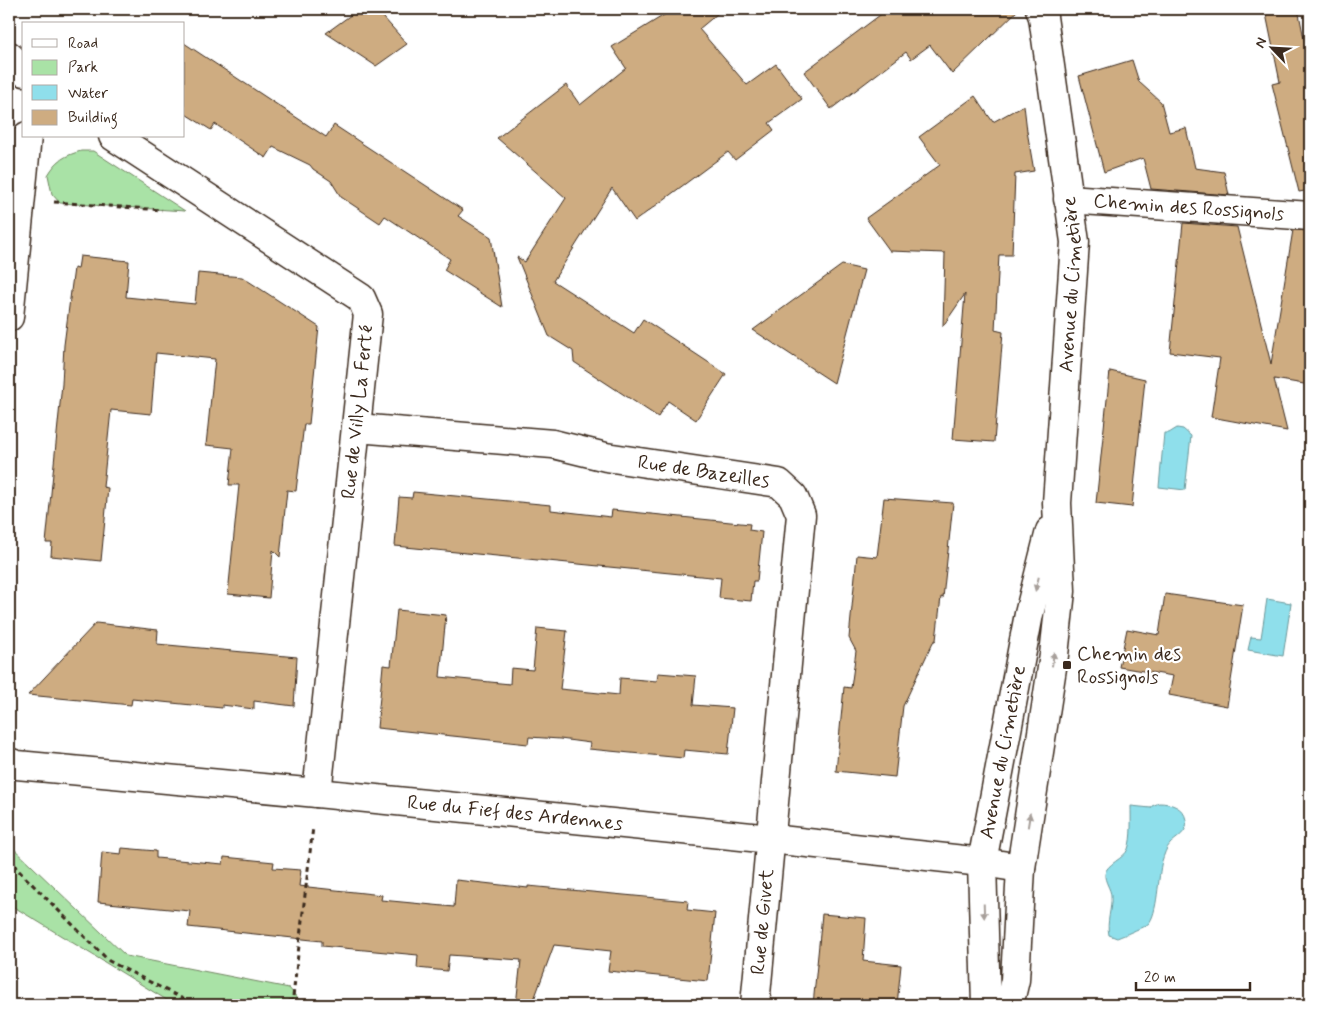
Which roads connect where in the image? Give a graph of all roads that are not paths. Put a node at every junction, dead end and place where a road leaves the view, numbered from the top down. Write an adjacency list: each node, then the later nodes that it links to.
1 (1040, 9): 6 (street, Avenue du Cimetière)
2 (9, 56): 3 (street)
3 (22, 69)
4 (27, 138): 8 (street)
5 (116, 138): 9 (street, Rue de Villy La Ferté)
6 (1068, 199): 7 (street, Chemin des Rossignols); 10 (street, Avenue du Cimetière)
7 (1310, 216)
8 (9, 317)
9 (357, 428): 12 (street, Rue de Villy La Ferté); 13 (street, Rue de Bazeilles)
10 (1057, 503): 14 (street, Avenue du Cimetière, one-way to 14); 15 (street, Avenue du Cimetière, one-way to 10)
11 (9, 762): 12 (street, Rue du Fief des Ardennes)
12 (317, 793): 13 (street, Rue du Fief des Ardennes)
13 (771, 839): 14 (street, Rue du Fief des Ardennes); 16 (street, Rue de Givet)
14 (982, 862): 15 (street, Rue du Fief des Ardennes); 17 (street, Avenue du Cimetière, one-way to 17)
15 (1022, 868): 18 (street, Avenue du Cimetière)
16 (755, 1005)
17 (986, 1005)
18 (1009, 1005)

